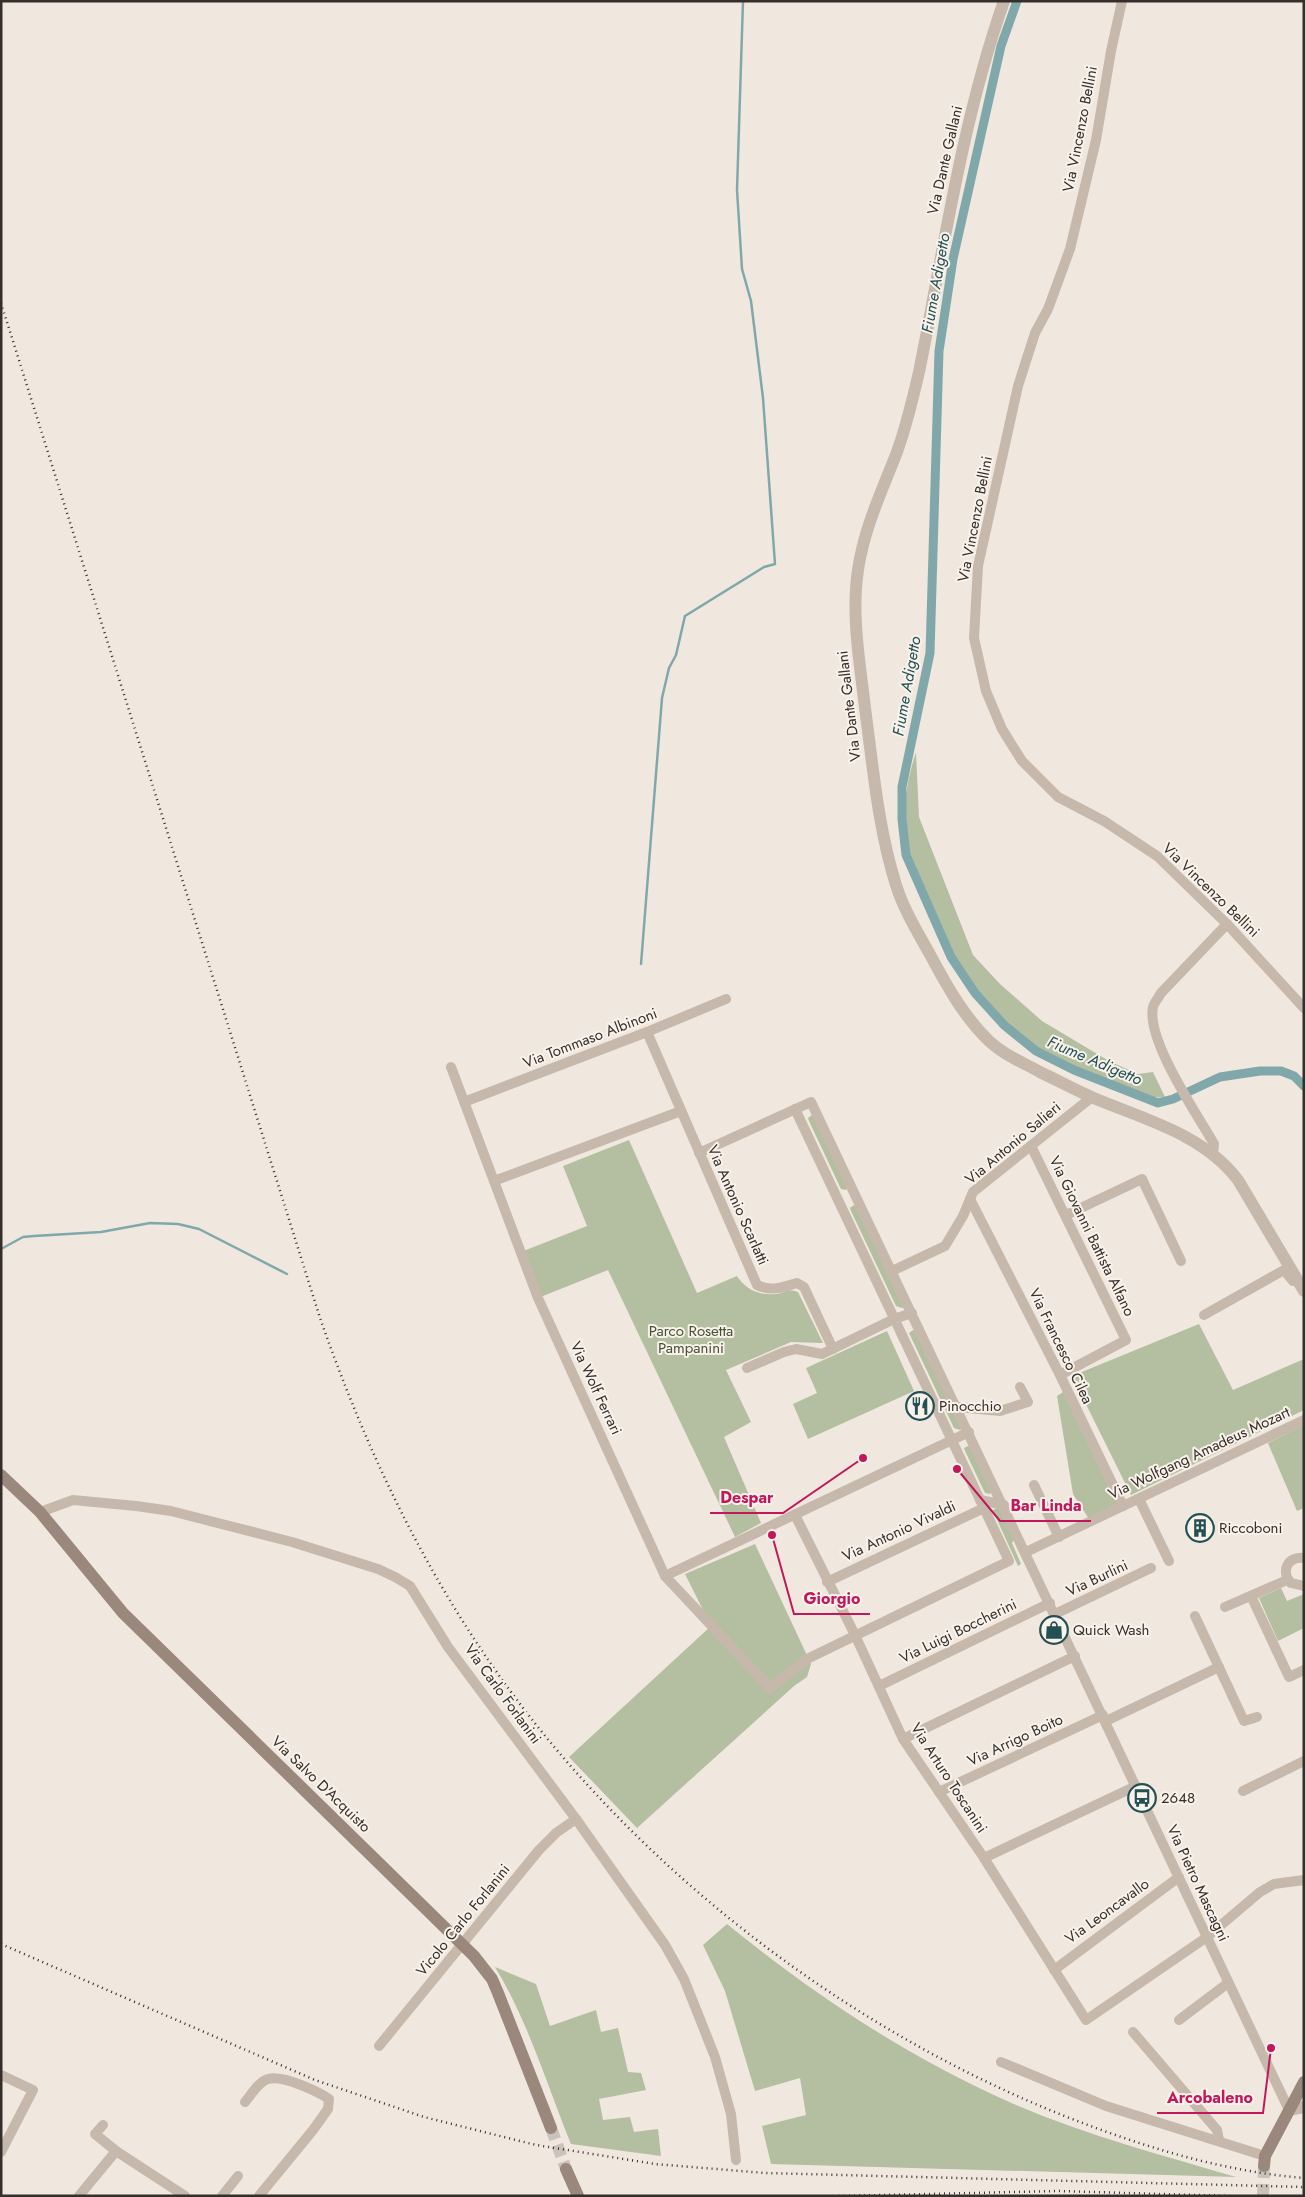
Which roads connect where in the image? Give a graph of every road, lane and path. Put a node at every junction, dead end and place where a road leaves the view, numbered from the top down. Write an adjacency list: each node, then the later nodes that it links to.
1 (1004, 1): 8 (street, Via Dante Gallani)
2 (1122, 1): 3 (street, Via Vincenzo Bellini)
3 (1227, 924): 5 (street, Via Vincenzo Bellini); 13 (street)
4 (726, 999): 6 (street, Via Tommaso Albinoni)
5 (1304, 1008)
6 (647, 1032): 9 (street, Via Tommaso Albinoni); 11 (street, Via Antonio Scarlatti)
7 (451, 1067): 9 (street, Via Wolf Ferrari)
8 (1092, 1097): 12 (street, Via Antonio Salieri); 13 (street, Via Dante Gallani)
9 (464, 1102): 15 (street, Via Wolf Ferrari)
10 (796, 1109): 14 (street); 16 (street, Via Pietro Mascagni); 18 (street)
11 (681, 1111): 14 (street, Via Antonio Scarlatti); 15 (street)
12 (1031, 1146): 17 (street, Via Antonio Salieri); 19 (street, Via Giovanni Battista Alfano)
13 (1212, 1152): 22 (street, Via Dante Gallani)
14 (699, 1153): 26 (street, Via Antonio Scarlatti)
15 (494, 1181): 47 (street, Via Wolf Ferrari)
16 (855, 1194): 18 (street); 21 (street, Via Pietro Mascagni)
17 (970, 1199): 21 (street, Via Antonio Salieri); 28 (street, Via Francesco Cilea)
18 (839, 1201): 25 (street)
19 (1066, 1215): 20 (street); 28 (street, Via Giovanni Battista Alfano)
20 (1181, 1261)
21 (892, 1271): 23 (street, Via Pietro Mascagni)
22 (1304, 1292): 24 (street)
23 (912, 1313): 25 (street); 30 (street, Via Pietro Mascagni)
24 (1204, 1315)
25 (894, 1319): 26 (street); 33 (street)
26 (833, 1350): 27 (street)
27 (747, 1368)
28 (1060, 1374): 39 (street, Via Francesco Cilea)
29 (1020, 1387): 30 (street)
30 (957, 1406): 32 (street, Via Pietro Mascagni)
31 (1304, 1420): 36 (street, Via Wolfgang Amadeus Mozart)
32 (969, 1432): 33 (street); 38 (street, Via Pietro Mascagni)
33 (952, 1440): 37 (street); 41 (street)
34 (1, 1476): 40 (main road, Via Salvo D'Acquisto)
35 (1034, 1484): 42 (street)
36 (1138, 1499): 39 (street, Via Wolfgang Amadeus Mozart); 45 (street)
37 (982, 1504): 38 (street); 49 (street, Via Antonio Vivaldi); 56 (street)
38 (1004, 1505): 43 (street, Via Pietro Mascagni)
39 (1123, 1506): 42 (street, Via Wolfgang Amadeus Mozart)
40 (40, 1512): 68 (street, Via Carlo Forlanini); 73 (main road, Via Salvo D'Acquisto)
41 (794, 1515): 47 (street); 49 (street, Via Arturo Toscanini)
42 (1059, 1537): 43 (street, Via Wolfgang Amadeus Mozart)
43 (1026, 1552): 52 (street, Via Pietro Mascagni)
44 (1304, 1558): 48 (street)
45 (1169, 1561)
46 (1151, 1568): 54 (street, Via Burlini)
47 (665, 1576): 56 (street, Via Wolf Ferrari)
48 (1288, 1580): 50 (street); 51 (street)
49 (827, 1582): 56 (street, Via Arturo Toscanini)
50 (1304, 1586)
51 (1251, 1596): 53 (street); 59 (street)
52 (1050, 1603): 54 (street, Via Pietro Mascagni); 60 (street, Via Luigi Boccherini)
53 (1225, 1607)
54 (1055, 1614): 57 (street, Via Pietro Mascagni)
55 (1195, 1616): 58 (street)
56 (855, 1635): 60 (street, Via Arturo Toscanini)
57 (1075, 1656): 61 (street, Via Pietro Mascagni); 63 (street)
58 (1219, 1667): 61 (street, Via Arrigo Boito); 62 (street)
59 (1304, 1670)
60 (879, 1686): 63 (street, Via Arturo Toscanini)
61 (1104, 1718): 65 (street, Via Pietro Mascagni); 67 (street, Via Arrigo Boito)
62 (1257, 1718)
63 (903, 1738): 67 (street, Via Arturo Toscanini)
64 (1304, 1761): 66 (street)
65 (1136, 1786): 69 (street); 70 (street, Via Pietro Mascagni)
66 (1243, 1791)
67 (940, 1792): 69 (street, Via Arturo Toscanini)
68 (576, 1819): 73 (street, Vicolo Carlo Forlanini); 90 (street, Via Carlo Forlanini)
69 (984, 1858): 74 (street, Via Arturo Toscanini)
70 (1179, 1877): 72 (street, Via Pietro Mascagni); 74 (street, Via Leoncavallo)
71 (1304, 1880): 72 (street)
72 (1207, 1937): 74 (street, Via Arturo Toscanini); 75 (street, Via Pietro Mascagni)
73 (464, 1944): 78 (street, Vicolo Carlo Forlanini); 86 (main road, Via Salvo D'Acquisto)
74 (1054, 1970)
75 (1228, 1983): 76 (street); 84 (street, Via Pietro Mascagni)
76 (1179, 2020)
77 (1133, 2032): 87 (street)
78 (379, 2046)
79 (1001, 2062): 87 (street)
80 (1, 2075): 89 (street)
81 (1304, 2082): 84 (main road)
82 (245, 2102): 97 (street)
83 (1304, 2107): 84 (street)
84 (1289, 2110): 91 (main road)
85 (102, 2126): 88 (street)
86 (552, 2128)
87 (1219, 2140): 91 (street)
88 (116, 2151): 94 (street); 95 (street)
89 (1, 2152)
90 (736, 2160)
91 (1264, 2161)
92 (566, 2170): 98 (main road)
93 (238, 2176): 96 (street)
94 (79, 2196)
95 (185, 2196)
96 (222, 2196)
97 (259, 2196)
98 (578, 2196)

